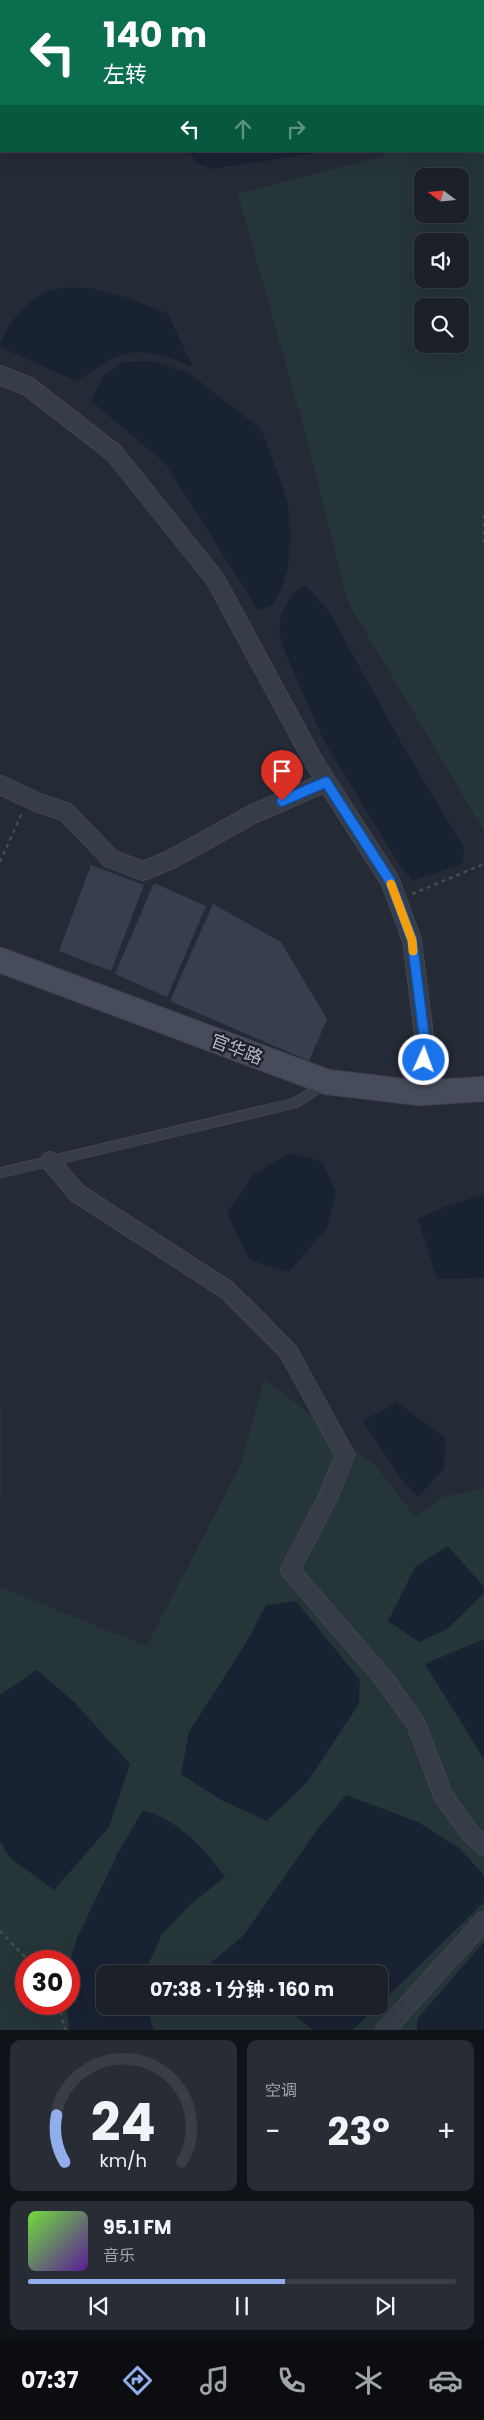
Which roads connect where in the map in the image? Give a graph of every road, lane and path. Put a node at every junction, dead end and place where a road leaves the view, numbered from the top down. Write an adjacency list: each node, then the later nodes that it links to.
1 (0, 375): 4 (street)
2 (484, 515): 3 (path)
3 (484, 546)
4 (326, 782): 6 (street); 9 (street)
5 (0, 785): 6 (street)
6 (28, 798): 7 (path)
7 (0, 862)
8 (484, 864): 9 (path)
9 (397, 900): 13 (street)
10 (0, 960): 11 (main road, 官华路)
11 (327, 1082): 13 (main road, 官华路); 14 (lane)
12 (484, 1088): 13 (main road, 官华路)
13 (420, 1093)
14 (50, 1161): 15 (lane); 16 (street)
15 (0, 1173)
16 (484, 1846)
17 (484, 1921): 22 (street)
18 (0, 1931): 19 (path)
19 (18, 1950)
20 (62, 2015): 21 (path)
21 (65, 2030)
22 (385, 2030)

